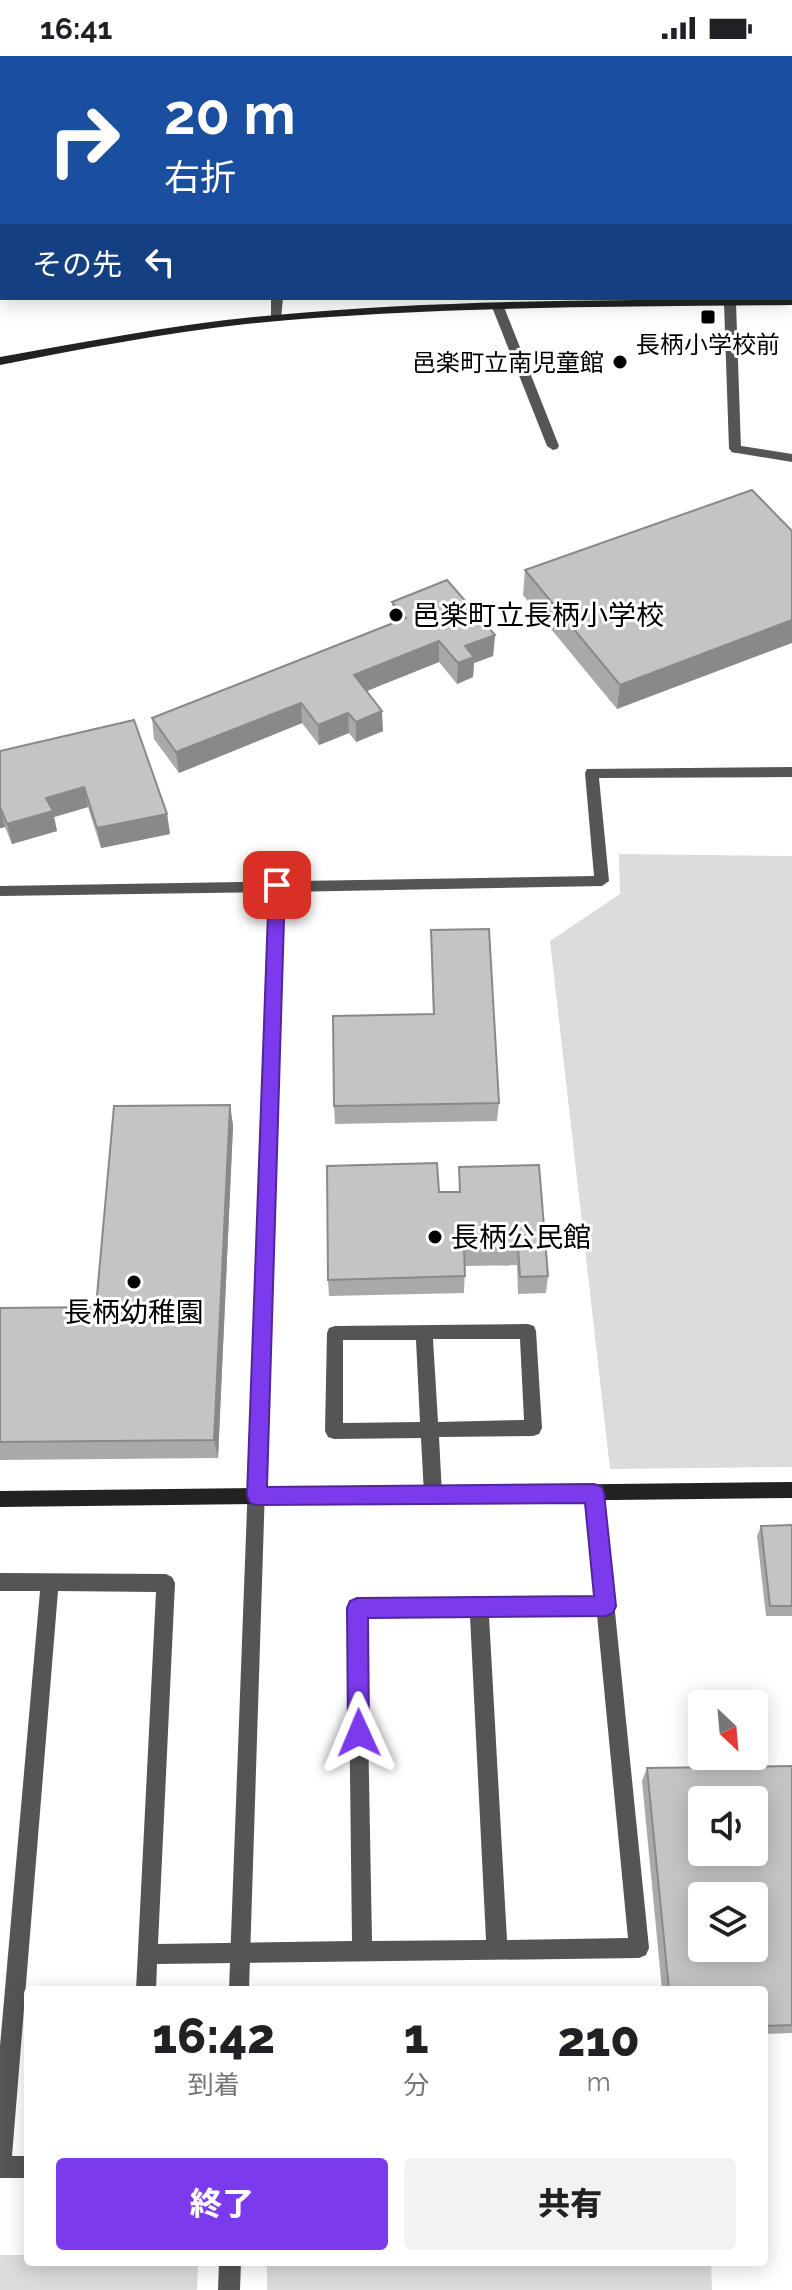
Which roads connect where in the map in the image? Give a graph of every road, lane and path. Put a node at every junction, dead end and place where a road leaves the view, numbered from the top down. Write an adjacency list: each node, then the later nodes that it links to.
1 (277, 300): 6 (street)
2 (700, 301): 4 (main road); 5 (main road)
3 (792, 302): 4 (main road)
4 (730, 303): 9 (street)
5 (498, 307): 6 (main road); 8 (street)
6 (277, 317): 7 (main road)
7 (0, 361)
8 (553, 446)
9 (792, 458)
10 (792, 772): 11 (street)
11 (277, 885): 12 (street); 18 (street)
12 (0, 891)
13 (424, 1332): 14 (street); 14 (street); 14 (street)
14 (429, 1430): 17 (street)
15 (792, 1490): 16 (main road)
16 (594, 1493): 17 (main road); 22 (street)
17 (433, 1494): 18 (main road)
18 (257, 1496): 19 (main road); 25 (street)
19 (0, 1499)
20 (0, 1582): 21 (street)
21 (50, 1582): 27 (street); 30 (street)
22 (606, 1606): 23 (street); 24 (street)
23 (479, 1607): 24 (street); 26 (street)
24 (497, 1950): 26 (street)
25 (240, 1952): 26 (street); 27 (street); 29 (street)
26 (362, 1953)
27 (147, 1954): 28 (street)
28 (146, 1986)
29 (239, 1986)
30 (0, 2167): 31 (street)
31 (24, 2167)
32 (230, 2266): 33 (street)
33 (229, 2290)

